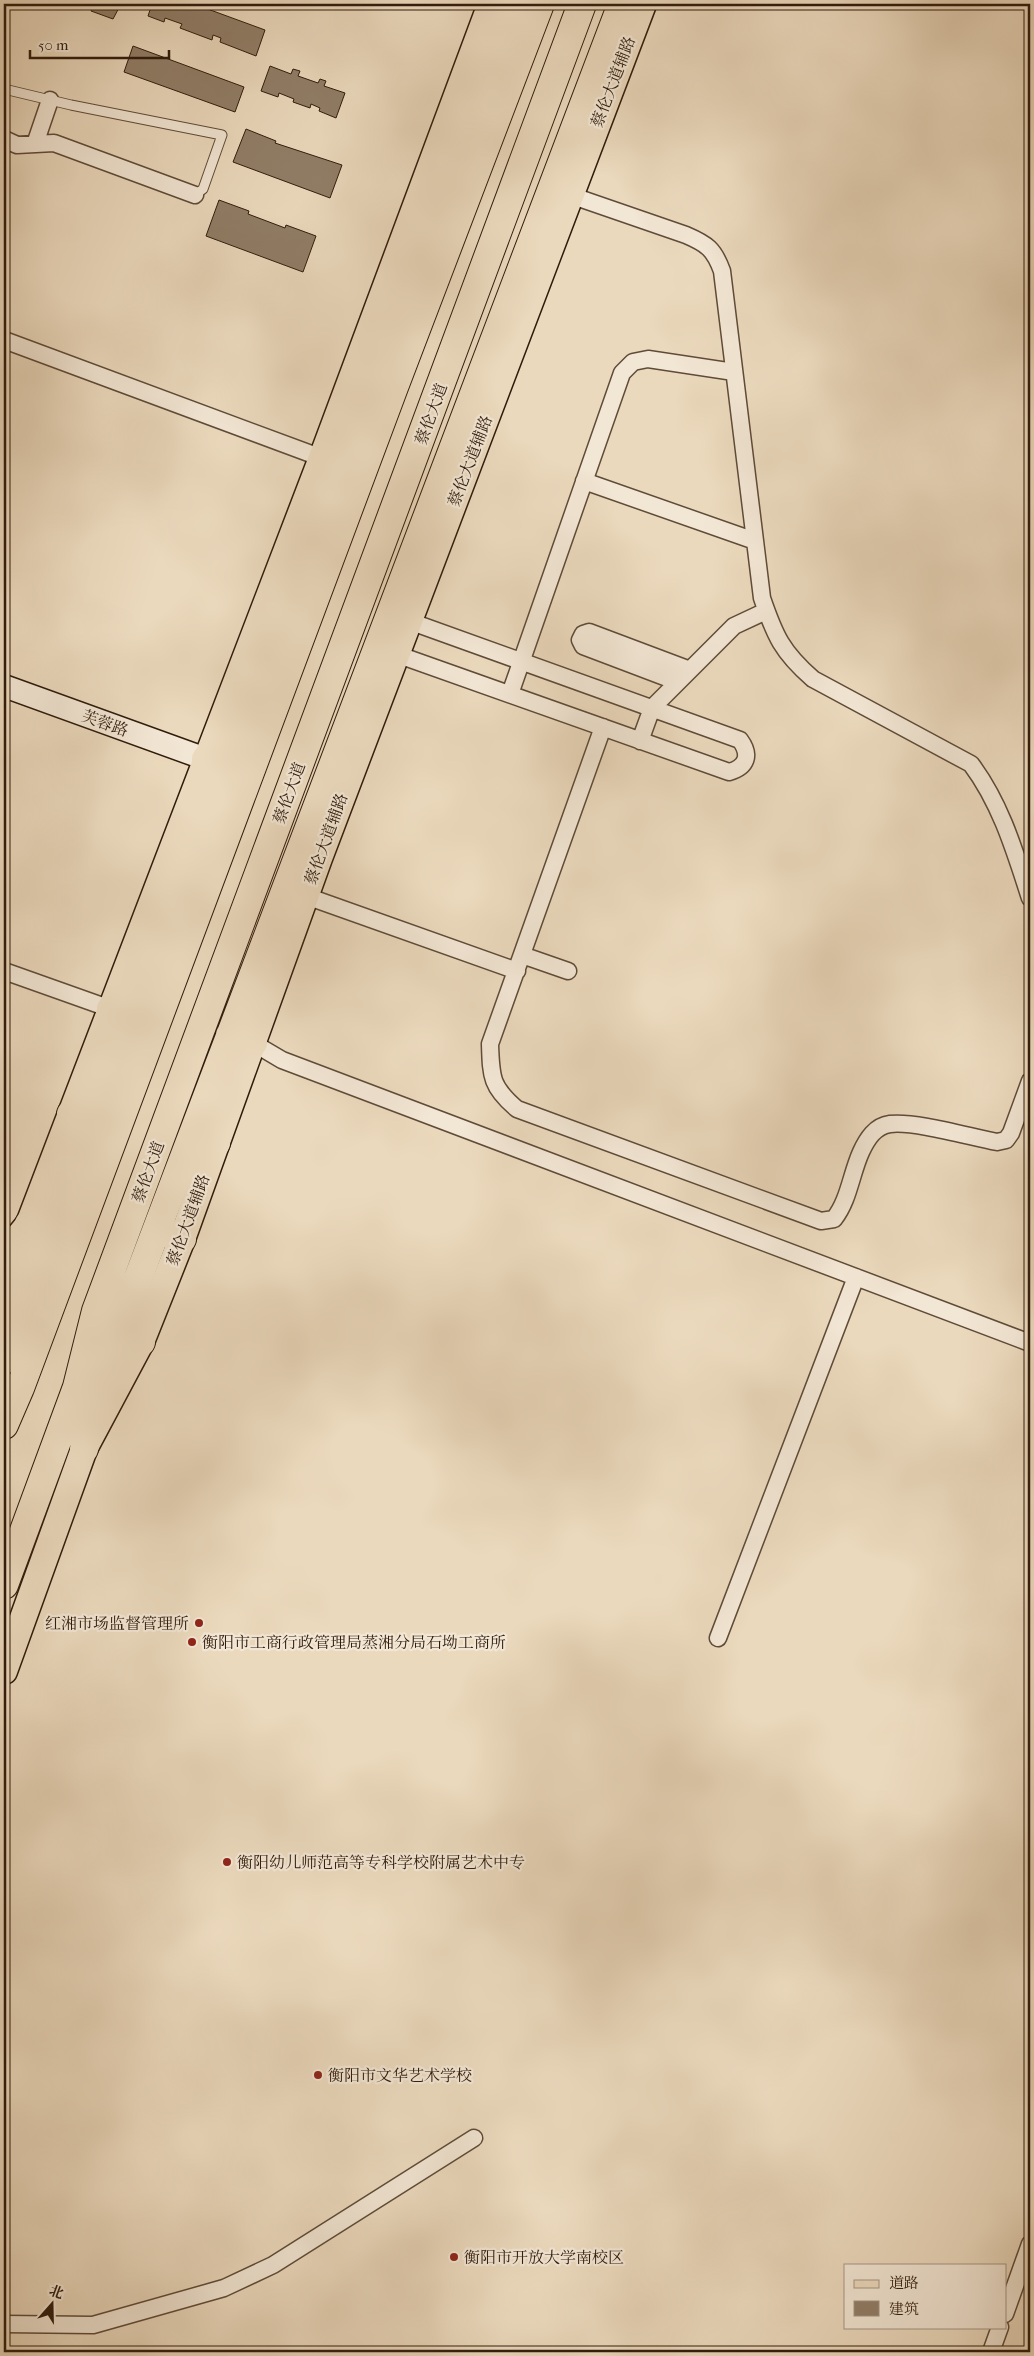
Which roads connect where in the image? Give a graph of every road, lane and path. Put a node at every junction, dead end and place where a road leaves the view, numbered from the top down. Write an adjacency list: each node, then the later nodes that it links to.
1 (490, 4): 6 (main road)
2 (540, 4): 50 (highway)
3 (582, 4): 49 (highway, 蔡伦大道)
4 (622, 4): 19 (highway)
5 (643, 4): 12 (main road, 蔡伦大道辅路)
6 (499, 29): 15 (highway)
7 (4, 89): 8 (lane)
8 (50, 100): 10 (street); 11 (lane)
9 (4, 139): 10 (street)
10 (35, 144): 11 (street)
11 (195, 195)
12 (570, 195): 14 (street); 19 (main road, 蔡伦大道辅路)
13 (4, 340): 15 (street)
14 (734, 372): 16 (street); 17 (street)
15 (331, 462): 30 (main road); 30 (highway)
16 (584, 481): 17 (street); 21 (street)
17 (755, 541): 18 (street)
18 (766, 611): 22 (street); 32 (street)
19 (405, 612): 20 (main road, 蔡伦大道辅路); 21 (street); 37 (highway)
20 (396, 654): 25 (street); 31 (main road, 蔡伦大道辅路)
21 (522, 661): 25 (street); 27 (street)
22 (690, 670): 23 (street); 23 (street)
23 (678, 682): 27 (street)
24 (4, 686): 30 (street, 芙蓉路)
25 (510, 694): 28 (street)
26 (4, 702): 30 (street, 芙蓉路)
27 (652, 708): 29 (street); 29 (street)
28 (603, 728): 29 (street); 33 (street)
29 (640, 741)
30 (209, 775): 36 (highway)
31 (306, 896): 33 (street); 37 (main road, 蔡伦大道辅路)
32 (1030, 898)
33 (519, 963): 35 (street); 38 (street)
34 (4, 971): 36 (street)
35 (568, 971)
36 (123, 1013): 39 (highway)
37 (242, 1039): 41 (highway); 43 (street)
38 (1030, 1081)
39 (83, 1118): 40 (main road); 47 (highway)
40 (29, 1224): 42 (main road); 44 (highway)
41 (170, 1234): 45 (main road, 蔡伦大道辅路); 48 (highway)
42 (4, 1256)
43 (856, 1277): 46 (street); 53 (street)
44 (4, 1296)
45 (141, 1342): 48 (highway); 51 (main road, 蔡伦大道辅路)
46 (1030, 1343)
47 (4, 1360)
48 (104, 1368): 49 (highway); 51 (highway)
49 (77, 1387): 52 (highway, 蔡伦大道)
50 (4, 1425)
51 (84, 1449): 54 (main road, 蔡伦大道辅路)
52 (4, 1584)
53 (718, 1638)
54 (4, 1671)
55 (474, 2138): 58 (street)
56 (1030, 2244): 57 (street)
57 (1006, 2311)
58 (4, 2324)
59 (1000, 2328): 60 (street)
60 (991, 2352)

